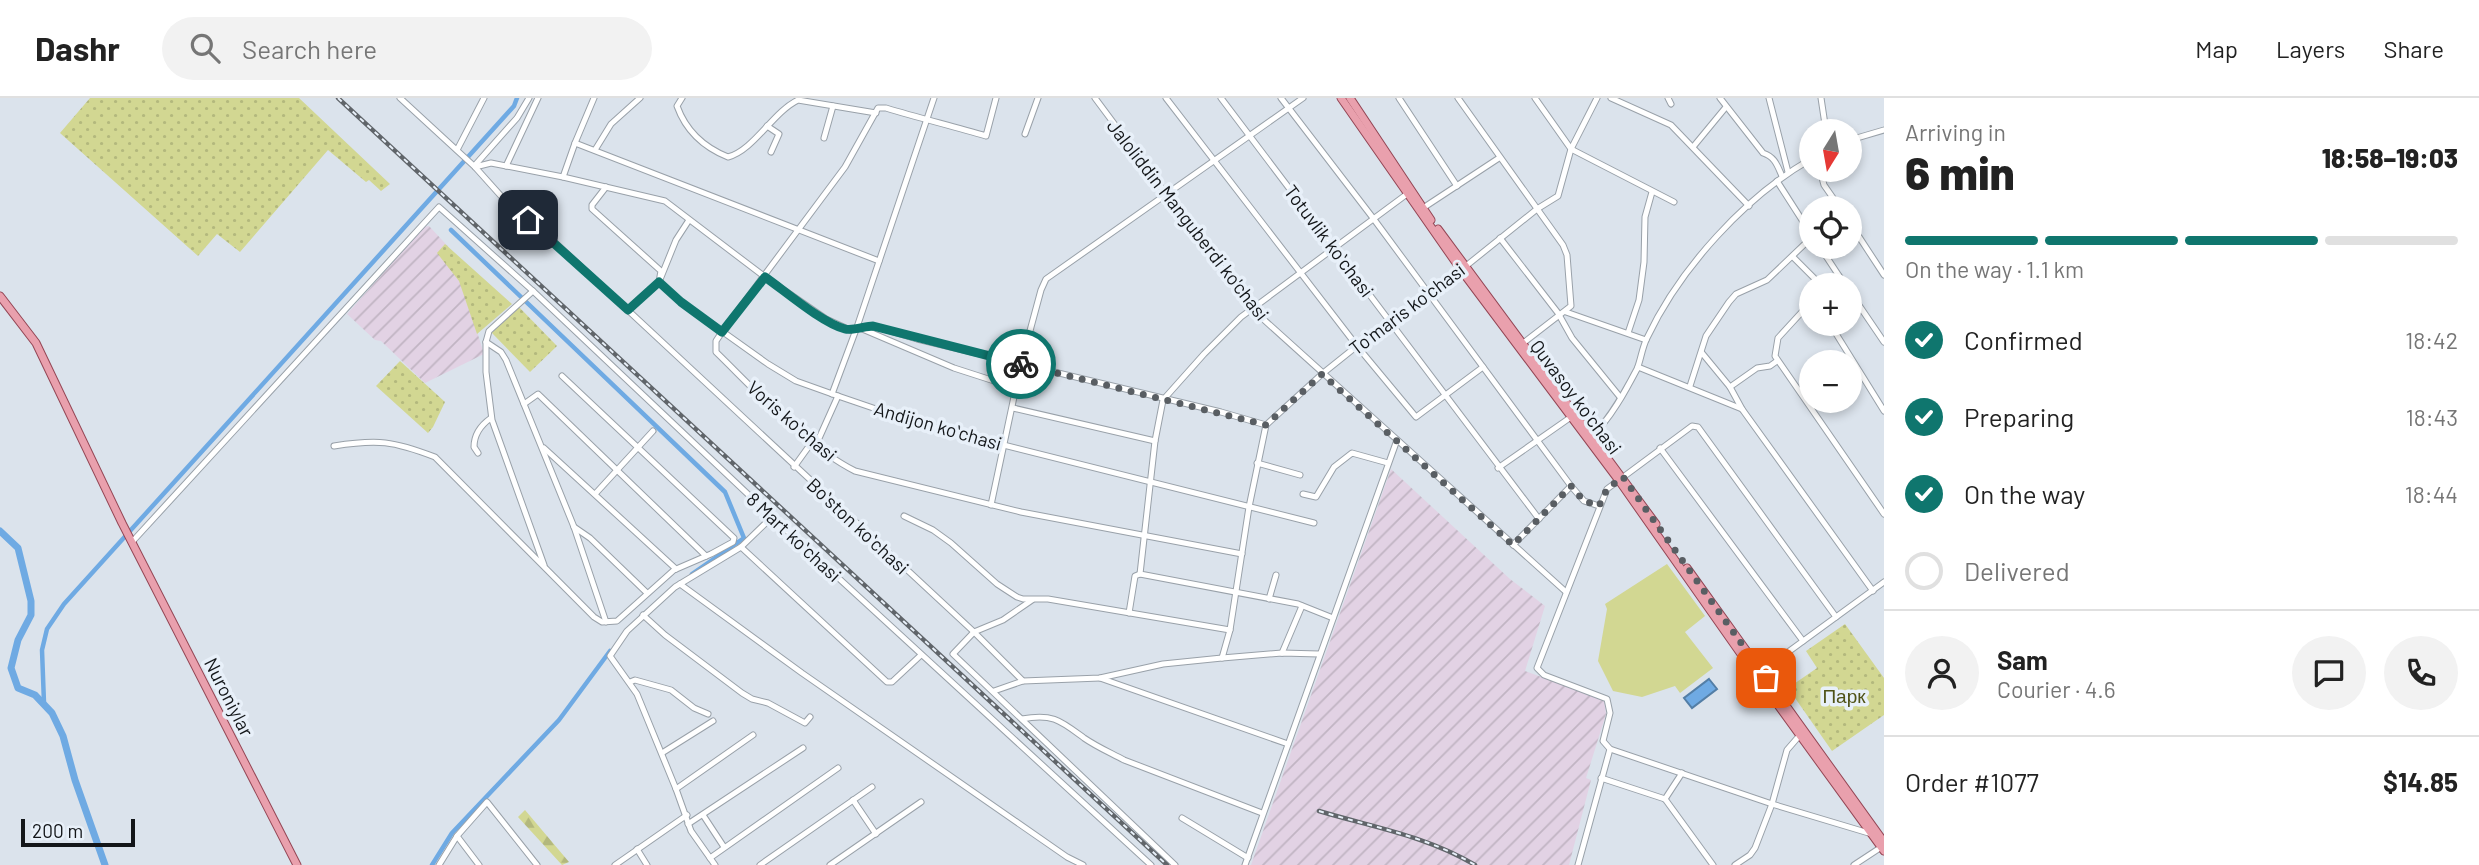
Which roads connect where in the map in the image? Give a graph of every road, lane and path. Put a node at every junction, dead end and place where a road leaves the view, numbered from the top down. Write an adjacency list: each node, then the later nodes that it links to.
1 (400, 98): 44 (street, Boʻston koʻchasi)
2 (484, 98): 44 (street)
3 (529, 98): 47 (street)
4 (538, 98): 48 (street)
5 (594, 98): 39 (street)
6 (640, 98): 42 (street)
7 (682, 98): 33 (street)
8 (843, 98): 27 (street)
9 (934, 98): 32 (street)
10 (996, 98): 32 (street)
11 (1038, 98): 35 (street)
12 (1095, 98): 57 (street, Jaloliddin Manguberdi ko'chasi)
13 (1166, 98): 46 (street)
14 (1221, 98): 36 (street, Totuvlik koʻchasi)
15 (1281, 98): 29 (street)
16 (1303, 98): 29 (street)
17 (1341, 98): 56 (main road, Quvasoy koʻchasi)
18 (1350, 98): 61 (main road, Quvasoy koʻchasi)
19 (1399, 98): 53 (street)
20 (1458, 98): 45 (street)
21 (1535, 98): 41 (street)
22 (1597, 98): 41 (street, Toʻmaris koʻchasi)
23 (1611, 98): 40 (street)
24 (1720, 98): 28 (street)
25 (1769, 98): 50 (street)
26 (1821, 98): 31 (street)
27 (837, 106): 30 (street); 33 (street); 38 (street)
28 (1726, 107): 40 (street); 50 (street)
29 (1289, 108): 36 (street); 63 (street)
30 (876, 113): 32 (street); 65 (street)
31 (1824, 119)
32 (926, 120): 71 (street)
33 (767, 125): 43 (street)
34 (1884, 130): 37 (street)
35 (1025, 134)
36 (1250, 135): 46 (street); 68 (street, Totuvlik koʻchasi)
37 (1862, 136)
38 (824, 138)
39 (575, 143): 42 (street); 51 (street)
40 (1693, 147): 59 (street)
41 (1571, 149): 55 (street); 60 (street, Toʻmaris koʻchasi)
42 (595, 150): 65 (street)
43 (771, 152)
44 (459, 153): 47 (street, Boʻston koʻchasi)
45 (1499, 158): 53 (street); 60 (street)
46 (1215, 161): 57 (street); 73 (street)
47 (473, 165): 48 (street); 82 (street, Boʻston koʻchasi)
48 (506, 166): 51 (street)
49 (1799, 166): 50 (street)
50 (1785, 174): 52 (street)
51 (563, 177): 54 (street)
52 (1777, 181): 59 (street); 62 (street)
53 (1457, 186): 61 (street)
54 (606, 187): 64 (street); 77 (street, Andijon koʻchasi)
55 (1652, 192): 58 (street); 90 (street)
56 (1408, 194): 63 (street); 72 (main road, Quvasoy koʻchasi)
57 (1167, 195): 81 (street, Jaloliddin Manguberdi ko'chasi); 99 (street)
58 (1674, 202)
59 (1749, 206): 92 (street)
60 (1537, 209): 66 (street, Toʻmaris koʻchasi); 84 (street)
61 (1424, 210): 72 (main road, Quvasoy koʻchasi)
62 (1799, 217)
63 (1373, 218): 68 (street); 79 (street)
64 (689, 220): 76 (street); 77 (street)
65 (800, 229): 71 (street); 76 (street)
66 (1500, 237): 72 (street, Toʻmaris koʻchasi); 86 (street)
67 (1862, 241): 75 (street)
68 (1334, 247): 73 (street); 87 (street, Totuvlik koʻchasi)
69 (1799, 250): 70 (street)
70 (1793, 257): 74 (street); 97 (street)
71 (879, 261): 88 (street)
72 (1463, 268): 79 (street, Toʻmaris koʻchasi); 94 (main road, Quvasoy koʻchasi); 115 (main road, Quvasoy koʻchasi)
73 (1301, 273): 81 (street); 96 (street)
74 (1809, 273)
75 (1884, 275)
76 (765, 277): 88 (street); 89 (street)
77 (659, 282): 82 (street); 89 (street, Andijon koʻchasi)
78 (531, 292): 93 (street); 146 (street, 8 Mart koʻchasi); 151 (street, 8 Mart koʻchasi)
79 (1428, 293): 87 (street, Toʻmaris koʻchasi); 100 (street)
80 (0, 296): 151 (main road, Nuroniylar)
81 (1252, 309): 102 (street, Jaloliddin Manguberdi ko'chasi); 110 (street)
82 (628, 310): 132 (street, Boʻston koʻchasi)
83 (1862, 310): 95 (street)
84 (1566, 312): 86 (street); 90 (street)
85 (1799, 315): 98 (street)
86 (1559, 317): 94 (street); 109 (street)
87 (1390, 322): 96 (street, Toʻmaris koʻchasi); 108 (street, Totuvlik koʻchasi)
88 (858, 327): 99 (street); 106 (street); 107 (street)
89 (722, 332): 107 (street, Andijon koʻchasi); 123 (street, Voris koʻchasi)
90 (1628, 333): 92 (street)
91 (1837, 336): 114 (street)
92 (1646, 340): 101 (street)
93 (486, 342): 111 (street); 116 (street)
94 (1521, 342): 119 (main road, Quvasoy koʻchasi)
95 (1884, 342)
96 (1357, 346): 102 (street, Toʻmaris koʻchasi); 108 (street)
97 (1702, 353): 104 (street); 105 (street)
98 (1777, 361): 105 (street); 144 (street)
99 (1021, 364): 106 (street); 110 (street)
100 (1483, 367): 108 (street); 121 (street)
101 (1638, 367): 104 (street); 109 (street)
102 (1322, 374): 117 (street, Toʻmaris koʻchasi); 120 (street, Jaloliddin Manguberdi ko'chasi)
103 (562, 376): 127 (street)
104 (1690, 386): 113 (street)
105 (1730, 387): 113 (street)
106 (1016, 388): 112 (street)
107 (835, 395): 123 (street); 124 (street, Andijon koʻchasi)
108 (1444, 396): 133 (street, Totuvlik koʻchasi)
109 (1620, 397): 119 (street)
110 (1163, 400): 117 (street); 122 (street)
111 (524, 404): 126 (street); 134 (street)
112 (1013, 408): 122 (street); 124 (street)
113 (1742, 409): 162 (street)
114 (1884, 411)
115 (1571, 417): 121 (street); 136 (main road, Quvasoy koʻchasi)
116 (491, 418): 129 (street); 156 (street)
117 (1266, 425): 130 (street)
118 (653, 431): 127 (street)
119 (1592, 435): 136 (main road, Quvasoy koʻchasi)
120 (1397, 440): 131 (street); 152 (street, Jaloliddin Manguberdi ko'chasi)
121 (1538, 440): 133 (street); 138 (street)
122 (1155, 441): 137 (street)
123 (814, 444): 132 (street); 141 (street, Voris koʻchasi)
124 (1004, 445): 137 (street, Andijon koʻchasi); 141 (street)
125 (334, 446): 156 (street)
126 (543, 447): 139 (street); 149 (street)
127 (638, 447): 134 (street); 155 (street)
128 (1660, 448): 136 (street); 171 (street); 176 (street)
129 (478, 453)
130 (1257, 463): 135 (street); 143 (street)
131 (1388, 463): 140 (street); 172 (street)
132 (794, 467): 175 (street, Boʻston koʻchasi)
133 (1498, 468): 147 (street, Totuvlik koʻchasi)
134 (617, 469): 139 (street); 155 (street)
135 (1300, 475)
136 (1621, 479): 142 (street); 181 (main road, Quvasoy koʻchasi); 191 (main road, Quvasoy koʻchasi)
137 (1150, 482): 143 (street, Andijon koʻchasi); 150 (street)
138 (1571, 486): 142 (street); 147 (street)
139 (596, 493): 157 (street)
140 (1303, 494)
141 (991, 505): 150 (street, Voris koʻchasi)
142 (1599, 506): 163 (street)
143 (1249, 507): 148 (street, Andijon koʻchasi); 154 (street)
144 (1884, 514)
145 (904, 516): 167 (street)
146 (772, 517): 153 (street); 179 (street, 8 Mart koʻchasi)
147 (1539, 519): 152 (street)
148 (1314, 523)
149 (574, 527): 164 (street); 173 (street)
150 (1144, 535): 154 (street, Voris koʻchasi); 158 (street)
151 (132, 542): 219 (main road, Nuroniylar)
152 (1513, 545): 163 (street, Jaloliddin Manguberdi ko'chasi)
153 (741, 547): 161 (street); 179 (street)
154 (1242, 554): 165 (street)
155 (706, 556): 157 (street)
156 (544, 565): 173 (street)
157 (676, 569): 164 (street)
158 (1140, 575): 165 (street); 169 (street)
159 (1276, 575): 166 (street)
160 (1884, 582): 162 (street)
161 (680, 584): 170 (street); 227 (street)
162 (1873, 590): 171 (street)
163 (1566, 592): 194 (street)
164 (647, 593): 173 (street)
165 (1235, 593): 166 (street); 174 (street)
166 (1269, 599): 168 (street)
167 (1032, 600): 169 (street); 175 (street)
168 (1302, 606): 172 (street); 177 (street)
169 (1129, 613): 174 (street)
170 (643, 615): 184 (street); 187 (street)
171 (1836, 617): 176 (street)
172 (1332, 618): 178 (street)
173 (606, 622)
174 (1230, 630): 180 (street)
175 (974, 632): 183 (street, Boʻston koʻchasi); 185 (street)
176 (1803, 641): 181 (street)
177 (1282, 653): 178 (street); 180 (street)
178 (1319, 654): 192 (street)
179 (921, 655): 228 (street, 8 Mart koʻchasi)
180 (1222, 658): 182 (street)
181 (1762, 671): 210 (main road, Quvasoy koʻchasi)
182 (1100, 678): 183 (street); 192 (street)
183 (1023, 681): 185 (street)
184 (630, 682): 186 (street); 195 (street)
185 (994, 691): 188 (street)
186 (708, 714)
187 (810, 717)
188 (1022, 719): 205 (street); 229 (street)
189 (713, 721): 195 (street)
190 (753, 735): 200 (street)
191 (1800, 735): 204 (street); 210 (main road, Quvasoy koʻchasi)
192 (1288, 744): 205 (street)
193 (803, 748): 206 (street)
194 (1610, 749): 197 (street); 198 (street)
195 (662, 753): 200 (street)
196 (838, 768): 214 (street)
197 (1682, 773): 201 (street); 204 (street)
198 (1601, 778): 201 (street); 231 (street)
199 (872, 787): 202 (street)
200 (676, 789): 207 (street)
201 (1665, 799): 232 (street)
202 (853, 800): 211 (street); 226 (street)
203 (921, 802): 211 (street)
204 (1772, 804): 210 (street); 233 (street)
205 (1262, 814): 217 (street)
206 (702, 815): 209 (street); 214 (street)
207 (687, 816): 209 (street); 215 (street)
208 (1182, 818): 217 (street)
209 (688, 824): 216 (street)
210 (1873, 833): 213 (main road, Quvasoy koʻchasi)
211 (876, 834): 218 (street)
212 (457, 836): 220 (street); 221 (street); 222 (street)
213 (1883, 846): 234 (street)
214 (724, 847): 216 (street)
215 (637, 849): 223 (street); 224 (street)
216 (710, 858): 225 (street)
217 (1248, 858): 230 (street)
218 (834, 864)
219 (297, 865)
220 (439, 865)
221 (479, 865)
222 (537, 865)
223 (615, 865)
224 (647, 865)
225 (715, 865)
226 (760, 865)
227 (1083, 865)
228 (1152, 865)
229 (1175, 865)
230 (1245, 865)
231 (1578, 865)
232 (1713, 865)
233 (1735, 865)
234 (1854, 865)

